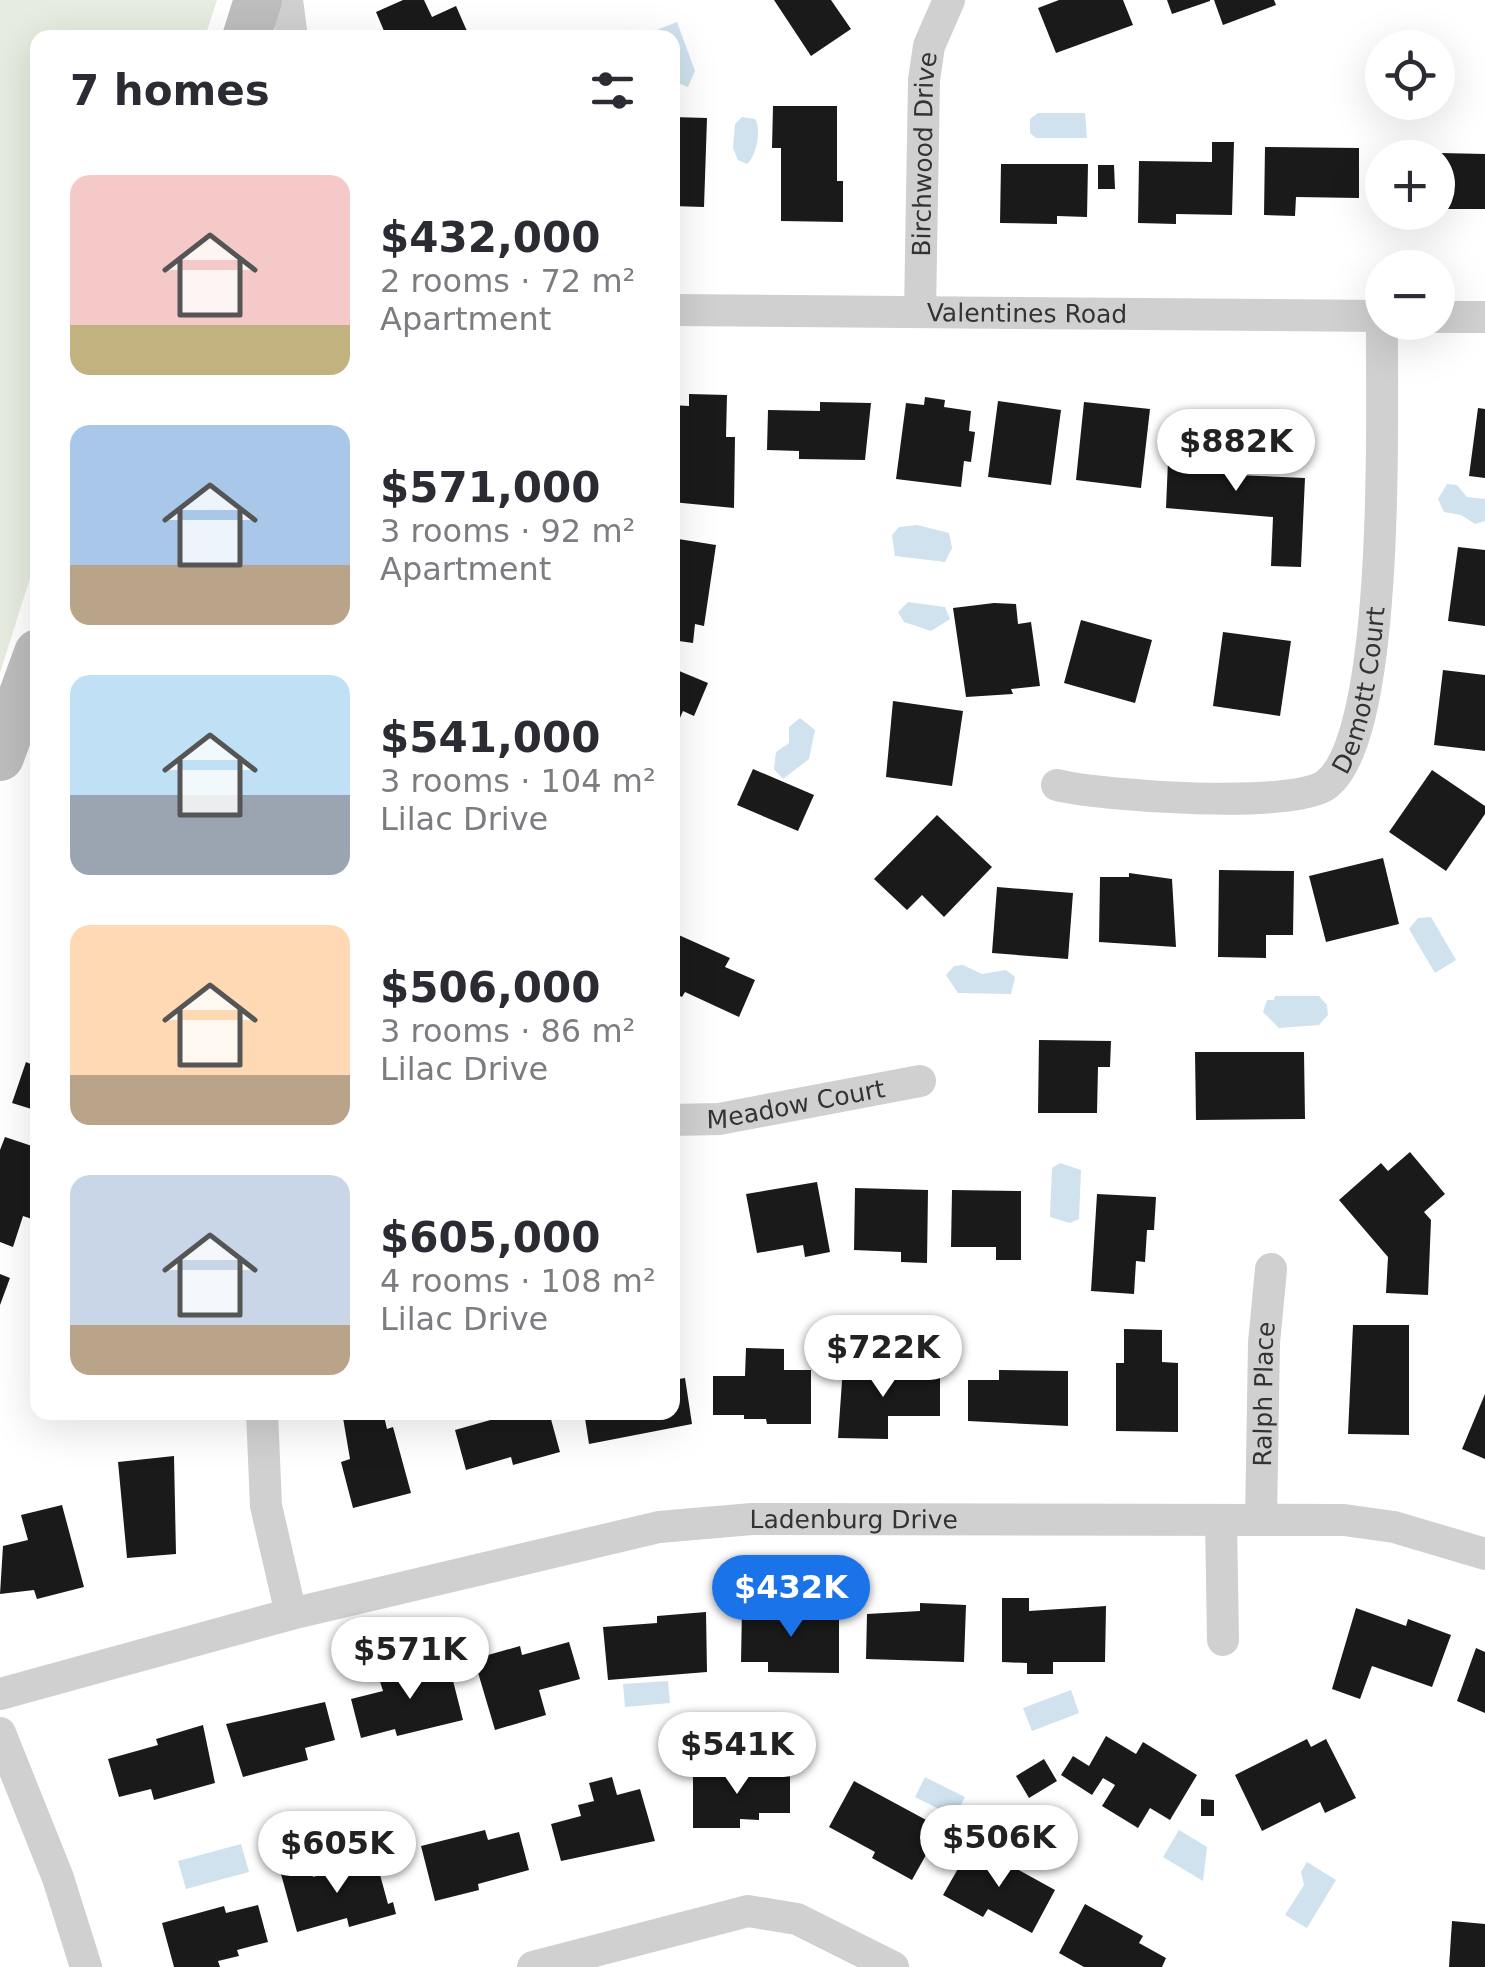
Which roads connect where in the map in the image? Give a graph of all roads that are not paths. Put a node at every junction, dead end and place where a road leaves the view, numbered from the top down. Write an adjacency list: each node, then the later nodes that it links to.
1 (258, 0): 4 (main road)
2 (287, 0): 5 (street)
3 (949, 0): 7 (street, Birchwood Drive)
4 (249, 30)
5 (291, 30)
6 (680, 310): 7 (street, Valentines Road)
7 (920, 312): 8 (street, Valentines Road)
8 (1365, 316)
9 (1455, 316): 10 (street)
10 (1485, 317)
11 (1381, 340): 14 (street, Demott Court)
12 (30, 675): 13 (main road)
13 (0, 757)
14 (1058, 785)
15 (920, 1080): 16 (street, Meadow Court)
16 (680, 1120)
17 (1271, 1269): 19 (street, Ralph Place)
18 (262, 1420): 22 (street)
19 (1260, 1519): 20 (street, Ladenburg Drive); 21 (street, Ladenburg Drive)
20 (1221, 1520): 22 (street, Ladenburg Drive); 23 (street)
21 (1485, 1554)
22 (291, 1614): 24 (street, Ladenburg Drive)
23 (1223, 1640)
24 (0, 1694)
25 (0, 1733): 26 (street)
26 (86, 1967)
27 (533, 1967): 28 (street)
28 (893, 1967)

